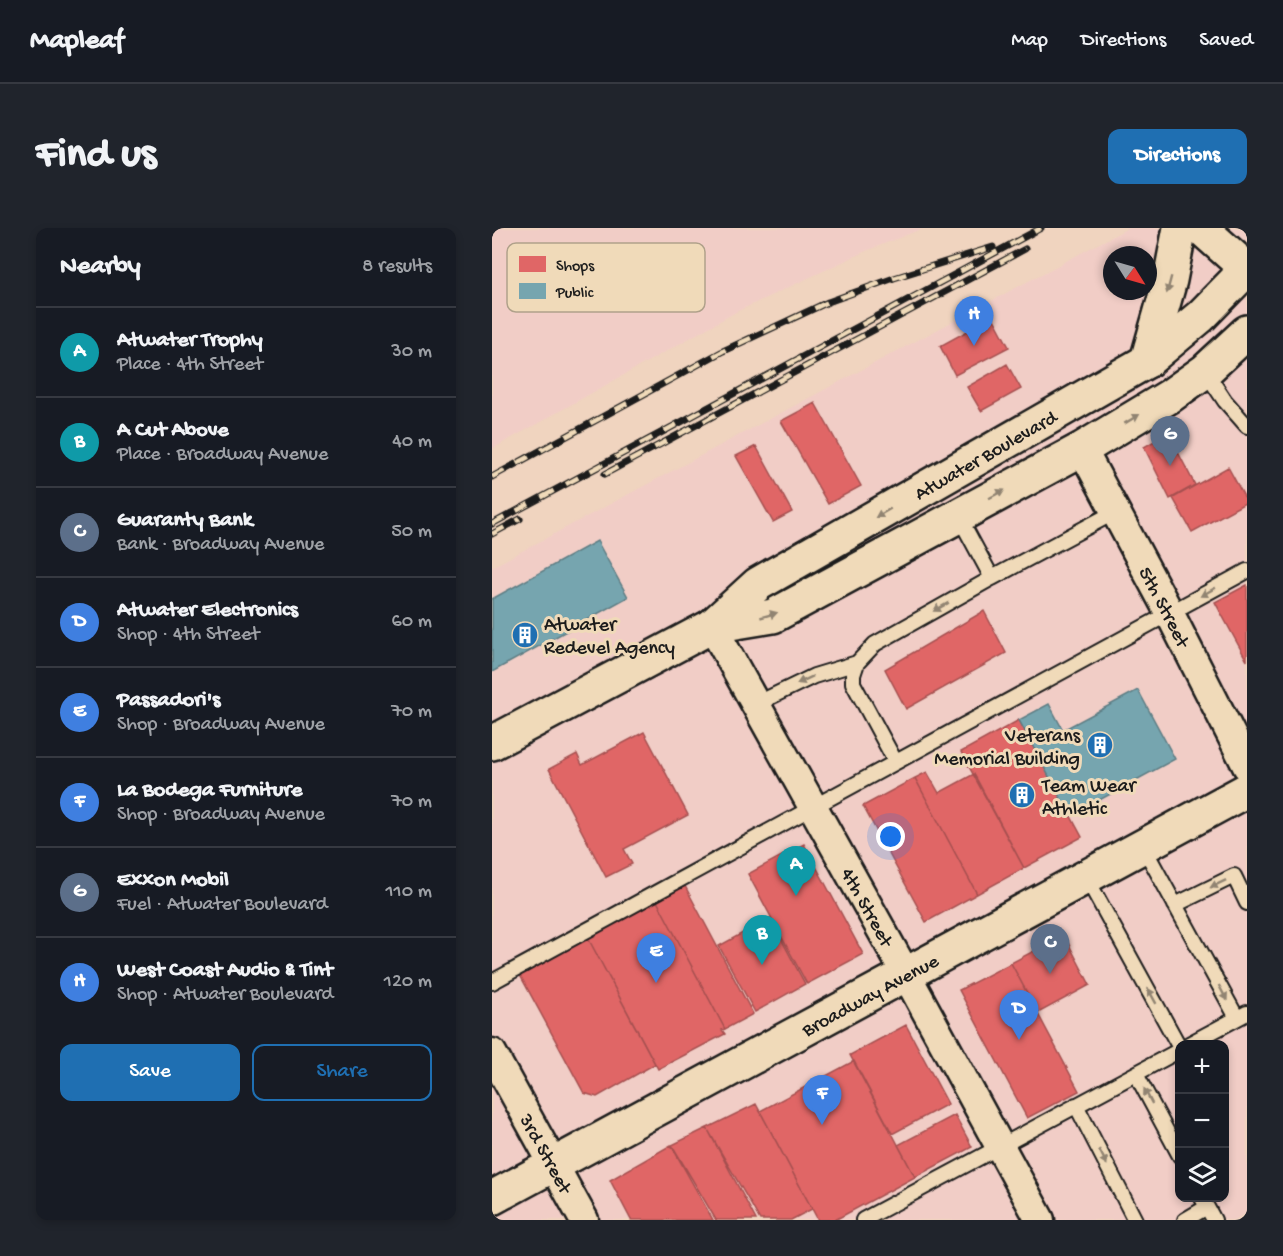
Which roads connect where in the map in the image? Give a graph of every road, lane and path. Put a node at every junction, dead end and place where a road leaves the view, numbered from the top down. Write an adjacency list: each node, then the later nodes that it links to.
1 (1180, 228): 5 (main road, one-way to 5)
2 (1201, 228): 3 (main road)
3 (1247, 269): 5 (main road, Atwater Boulevard)
4 (1247, 332): 6 (main road, Atwater Boulevard)
5 (1147, 361): 14 (main road, Atwater Boulevard, one-way to 14)
6 (1205, 371): 7 (lane); 8 (main road, Atwater Boulevard, one-way to 6)
7 (1247, 426)
8 (1082, 449): 9 (street, 5th Street); 10 (main road, Atwater Boulevard, one-way to 8)
9 (1115, 512): 12 (lane); 13 (street, 5th Street)
10 (958, 515): 12 (lane); 14 (main road, Atwater Boulevard, one-way to 10)
11 (1247, 571): 13 (lane, one-way to 13)
12 (992, 578): 15 (lane, one-way to 15)
13 (1170, 614): 18 (lane); 19 (street, 5th Street)
14 (712, 626): 16 (street, 4th Street); 17 (main road, Atwater Boulevard)
15 (857, 663): 16 (lane, one-way to 16); 18 (lane)
16 (756, 704): 21 (street, 4th Street)
17 (492, 743)
18 (895, 761): 21 (lane)
19 (1247, 766)
20 (1247, 790): 22 (main road, Broadway Avenue)
21 (814, 808): 26 (street, 4th Street); 27 (lane)
22 (1143, 846): 23 (main road, Broadway Avenue); 25 (lane)
23 (1086, 877): 26 (main road, Broadway Avenue); 30 (lane, one-way to 23)
24 (1247, 903): 25 (lane, one-way to 25)
25 (1176, 904): 28 (lane, one-way to 28)
26 (906, 974): 35 (street, 4th Street); 37 (main road, Broadway Avenue)
27 (492, 982)
28 (1242, 1015): 29 (lane)
29 (1196, 1040)
30 (1175, 1042)
31 (1175, 1051): 33 (lane)
32 (492, 1053): 37 (street, 3rd Street)
33 (1136, 1074): 34 (lane); 36 (lane, one-way to 33)
34 (1076, 1105): 35 (lane); 43 (lane, one-way to 43)
35 (1000, 1148): 41 (lane); 42 (street, 4th Street)
36 (1175, 1148)
37 (554, 1165): 38 (main road, Broadway Avenue); 40 (street, 3rd Street)
38 (492, 1198)
39 (1208, 1208): 44 (lane)
40 (584, 1220)
41 (863, 1220)
42 (1040, 1220)
43 (1135, 1220)
44 (1185, 1220)

